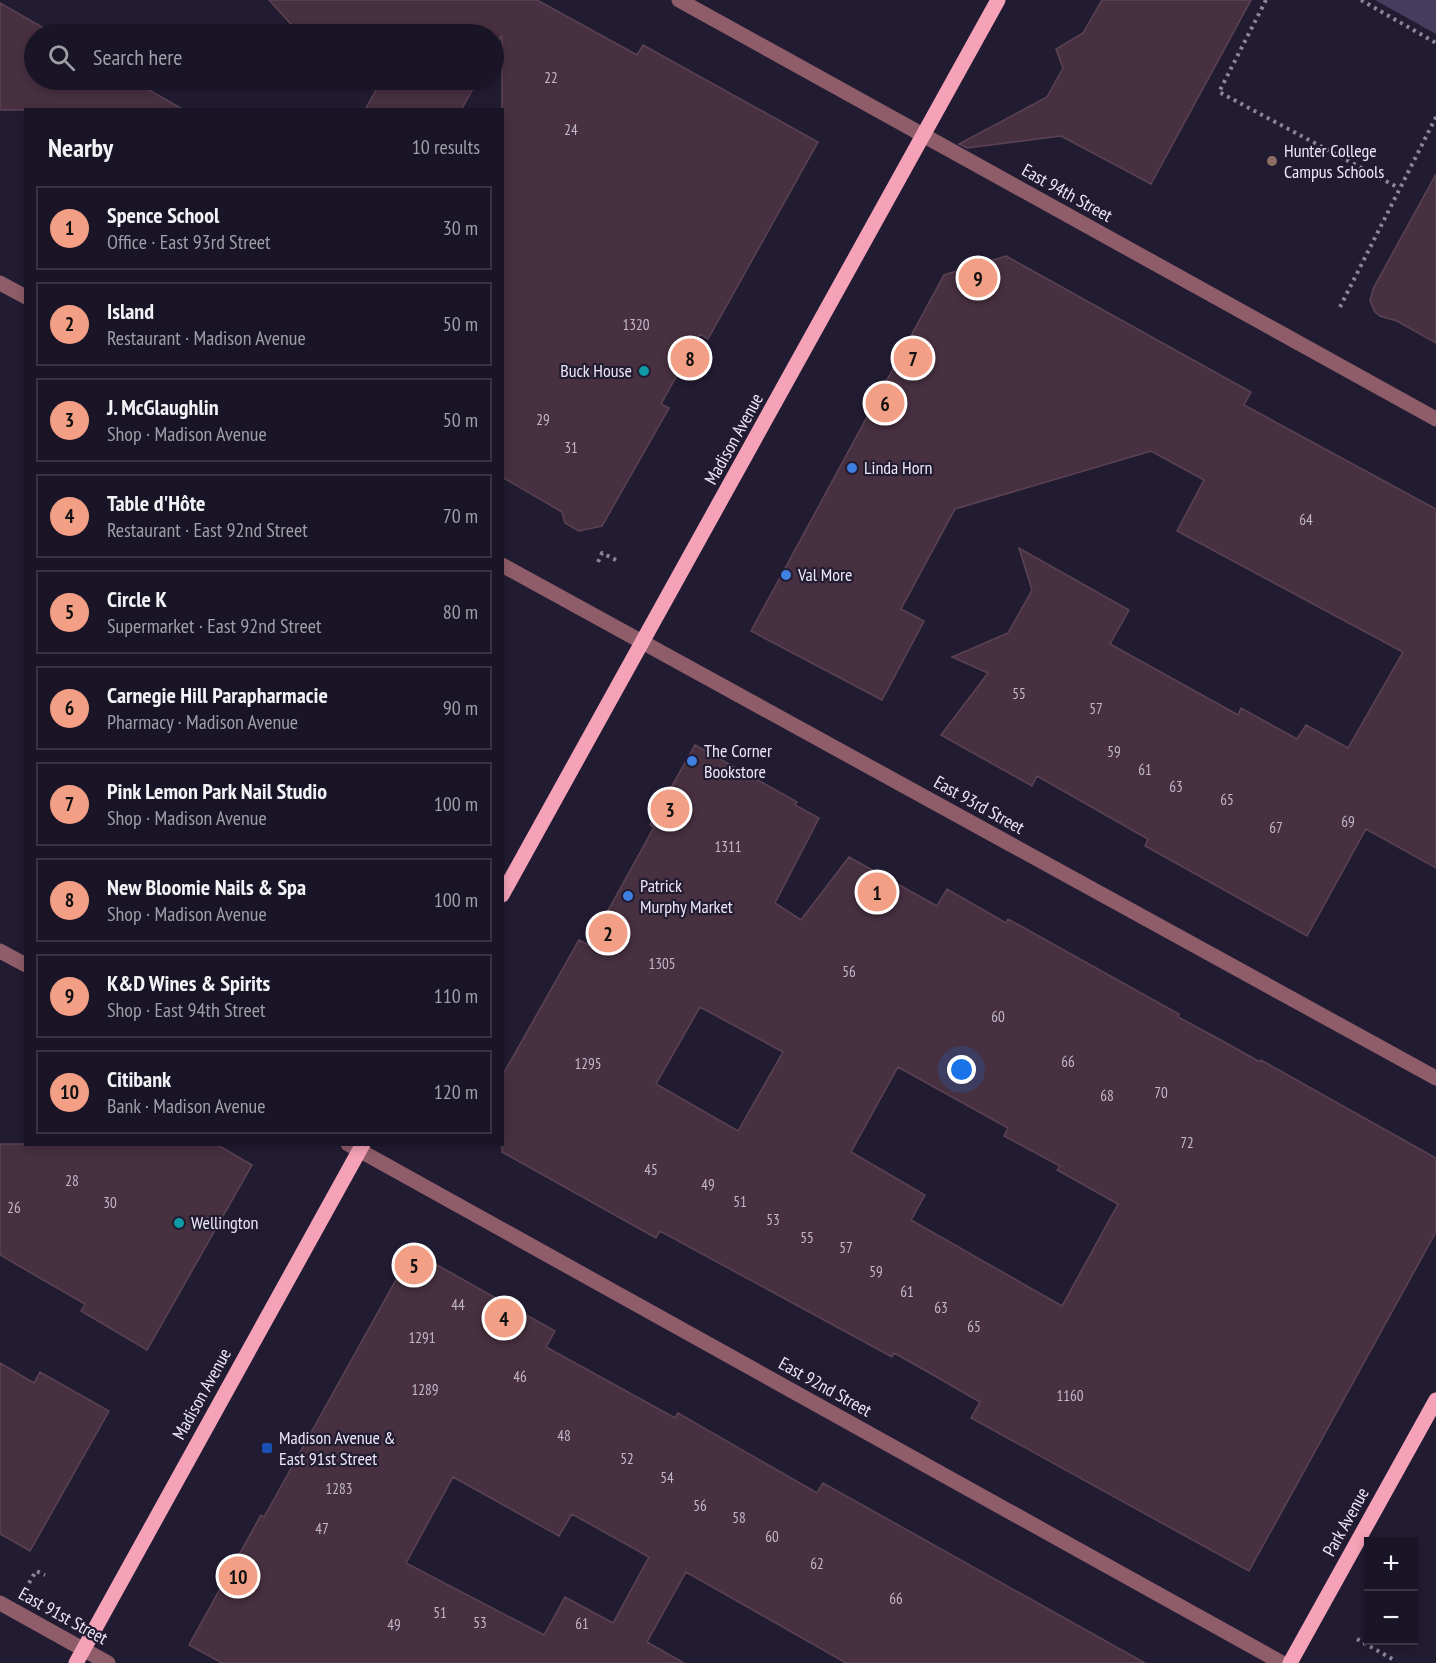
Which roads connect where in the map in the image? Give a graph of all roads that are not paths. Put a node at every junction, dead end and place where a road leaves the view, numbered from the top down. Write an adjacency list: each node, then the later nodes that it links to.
1 (679, 0): 3 (street, East 94th Street)
2 (998, 0): 3 (main road, Madison Avenue)
3 (924, 135): 6 (street, East 94th Street); 8 (main road, Madison Avenue)
4 (0, 283): 5 (street)
5 (24, 296)
6 (1436, 419)
7 (504, 566): 8 (street, East 93rd Street)
8 (643, 641): 9 (main road, Madison Avenue); 12 (street, East 93rd Street)
9 (504, 891)
10 (0, 951): 11 (street)
11 (24, 964)
12 (1436, 1078)
13 (357, 1147): 16 (main road, Madison Avenue); 18 (street, East 92nd Street)
14 (1436, 1400): 19 (main road, Park Avenue)
15 (0, 1603): 16 (street, East 91st Street)
16 (80, 1656): 17 (street, East 91st Street)
17 (108, 1663)
18 (1282, 1663)
19 (1290, 1663)

